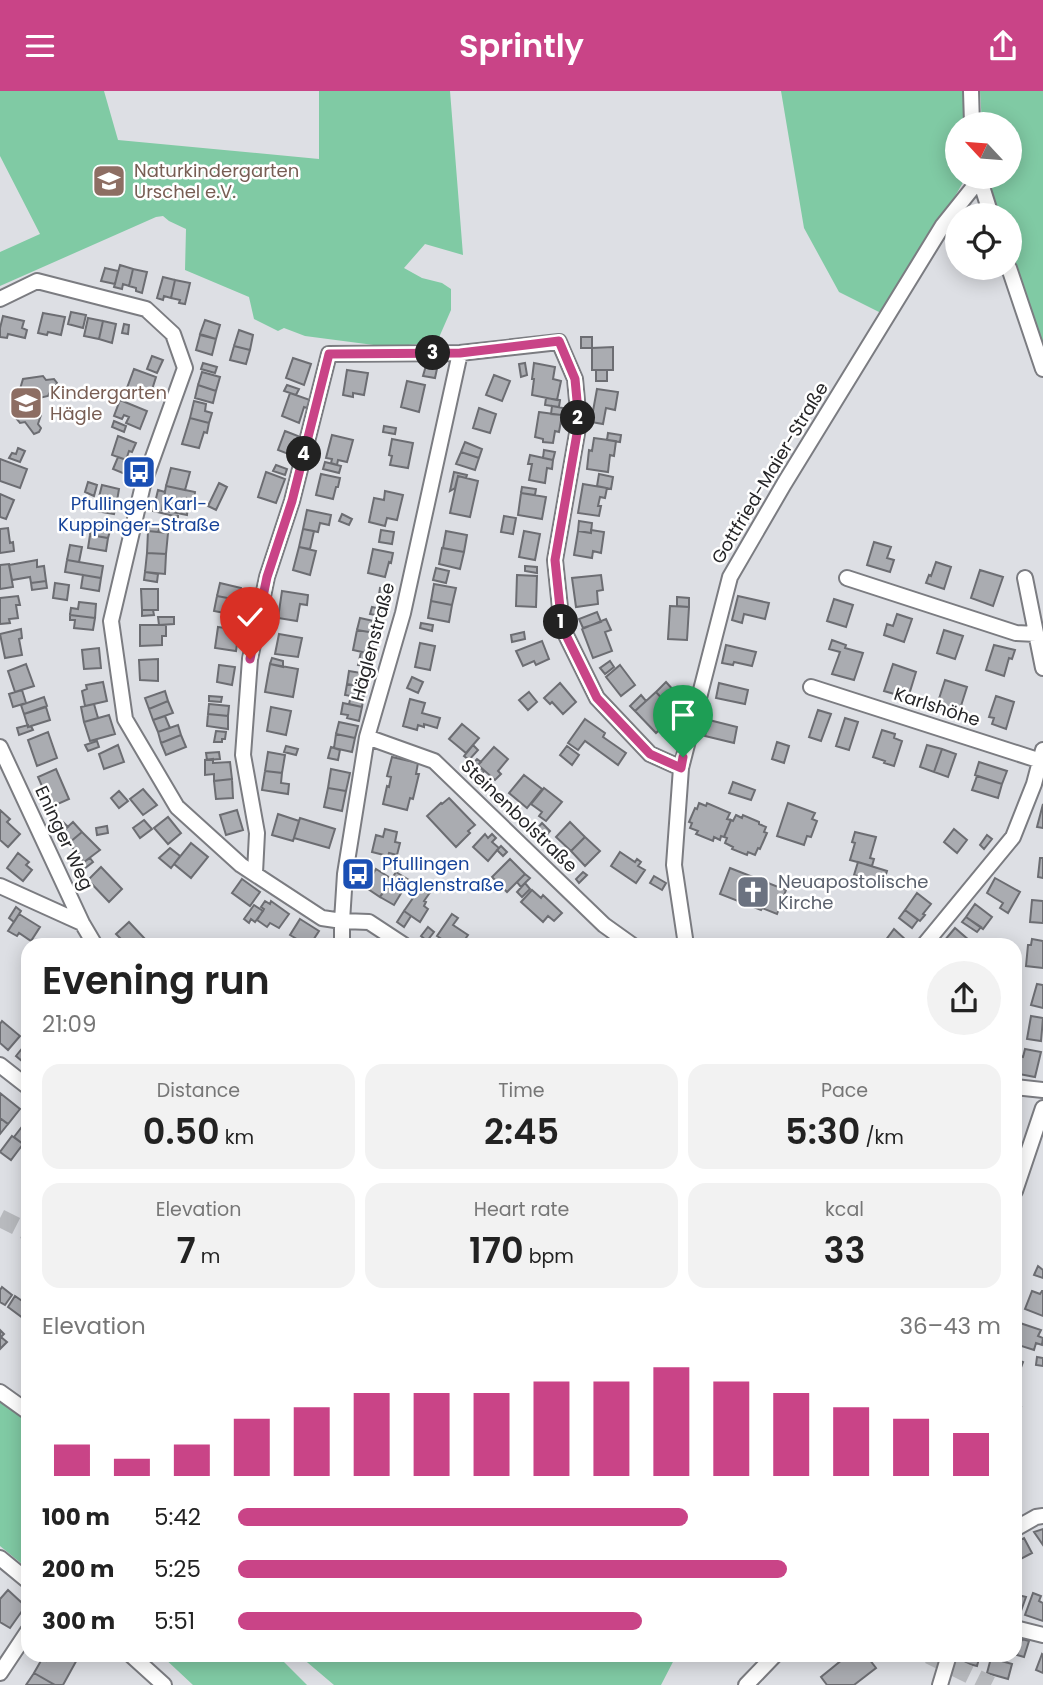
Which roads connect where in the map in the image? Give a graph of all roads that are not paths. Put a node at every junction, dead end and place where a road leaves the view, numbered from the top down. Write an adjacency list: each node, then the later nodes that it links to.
1 (971, 91): 2 (street)
2 (972, 112)
3 (971, 189): 16 (street, Gottfried-Maier-Straße)
4 (1013, 280): 7 (street)
5 (0, 299): 17 (street)
6 (460, 353): 13 (street, Häglenstraße); 16 (street); 17 (street)
7 (1043, 369)
8 (847, 578): 10 (street)
9 (1026, 578): 10 (street)
10 (1036, 634): 11 (street)
11 (1043, 668)
12 (811, 687): 15 (street, Karlshöhe)
13 (367, 737): 19 (street, Häglenstraße); 24 (street, Steinenbolstraße)
14 (0, 747): 20 (street, Eninger Weg)
15 (1042, 755): 26 (street)
16 (681, 768): 25 (street, Gottfried-Maier-Straße)
17 (255, 873): 19 (street)
18 (0, 886): 20 (street)
19 (342, 921): 22 (street, Häglenstraße); 23 (street)
20 (82, 923): 21 (street, Eninger Weg)
21 (91, 938)
22 (342, 938)
23 (393, 938)
24 (622, 938)
25 (685, 938)
26 (931, 938)
27 (0, 1065): 28 (street)
28 (21, 1082)
29 (1022, 1088): 30 (street)
30 (1043, 1090)
31 (1043, 1108): 32 (street)
32 (1022, 1170)
33 (0, 1392): 34 (street)
34 (21, 1407)
35 (1043, 1516): 36 (street)
36 (1022, 1525)
37 (0, 1558): 38 (street)
38 (21, 1575)
39 (1022, 1629): 40 (street)
40 (1043, 1635)
41 (21, 1642): 45 (street)
42 (139, 1662): 46 (street)
43 (768, 1662): 47 (street)
44 (947, 1662): 48 (street)
45 (0, 1673)
46 (164, 1685)
47 (746, 1685)
48 (940, 1685)

